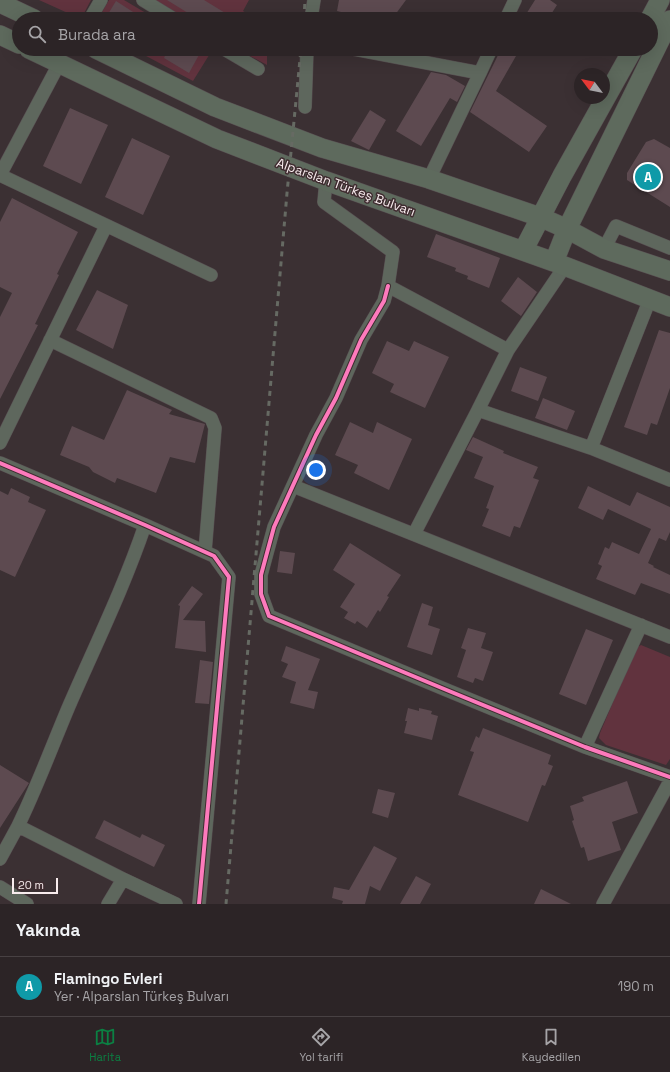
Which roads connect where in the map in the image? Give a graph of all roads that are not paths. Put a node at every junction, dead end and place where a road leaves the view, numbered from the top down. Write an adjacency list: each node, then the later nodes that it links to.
1 (101, 0): 8 (street)
2 (143, 0): 9 (street)
3 (314, 0): 10 (street)
4 (515, 0): 11 (street)
5 (660, 0): 12 (main road)
6 (0, 3): 7 (main road)
7 (19, 12)
8 (94, 12)
9 (163, 12)
10 (312, 12)
11 (509, 12)
12 (654, 12)
13 (670, 20): 16 (main road)
14 (0, 35): 15 (main road)
15 (12, 41)
16 (658, 44)
17 (43, 56): 25 (main road, Alparslan Türkeş Bulvarı)
18 (110, 56): 30 (main road)
19 (236, 56): 26 (street)
20 (308, 56): 28 (street)
21 (391, 56): 27 (street)
22 (488, 56): 27 (street)
23 (629, 56): 32 (main road)
24 (652, 56): 34 (main road)
25 (58, 64): 29 (street); 31 (main road, Alparslan Türkeş Bulvarı)
26 (258, 69)
27 (480, 73): 30 (street)
28 (305, 107)
29 (0, 175): 33 (street)
30 (429, 179): 32 (main road)
31 (326, 181): 37 (main road, Alparslan Türkeş Bulvarı); 41 (street)
32 (540, 217): 34 (main road); 37 (main road)
33 (106, 226): 40 (street); 44 (street)
34 (567, 229): 36 (main road); 38 (main road)
35 (670, 248): 36 (street)
36 (604, 249): 39 (main road)
37 (523, 251): 38 (main road, Alparslan Türkeş Bulvarı)
38 (560, 264): 42 (main road, Alparslan Türkeş Bulvarı); 45 (street)
39 (670, 271)
40 (211, 275)
41 (388, 286): 45 (street); 51 (street)
42 (650, 299): 43 (main road, Alparslan Türkeş Bulvarı); 48 (street)
43 (670, 306)
44 (50, 340): 47 (street); 54 (street)
45 (508, 350): 46 (street)
46 (478, 410): 48 (street); 53 (street)
47 (0, 443)
48 (591, 448): 50 (street)
49 (0, 463): 52 (street)
50 (670, 480)
51 (293, 486): 53 (street); 57 (street)
52 (145, 525): 54 (street); 60 (street)
53 (414, 534): 55 (street)
54 (205, 552): 67 (street)
55 (641, 625): 56 (street); 57 (street)
56 (670, 637)
57 (585, 747): 58 (street)
58 (670, 777)
59 (670, 781): 68 (street)
60 (18, 826): 61 (street); 62 (street)
61 (0, 858)
62 (123, 879): 65 (street); 66 (street)
63 (4, 894): 64 (street)
64 (27, 904)
65 (108, 904)
66 (176, 904)
67 (199, 904)
68 (603, 904)

